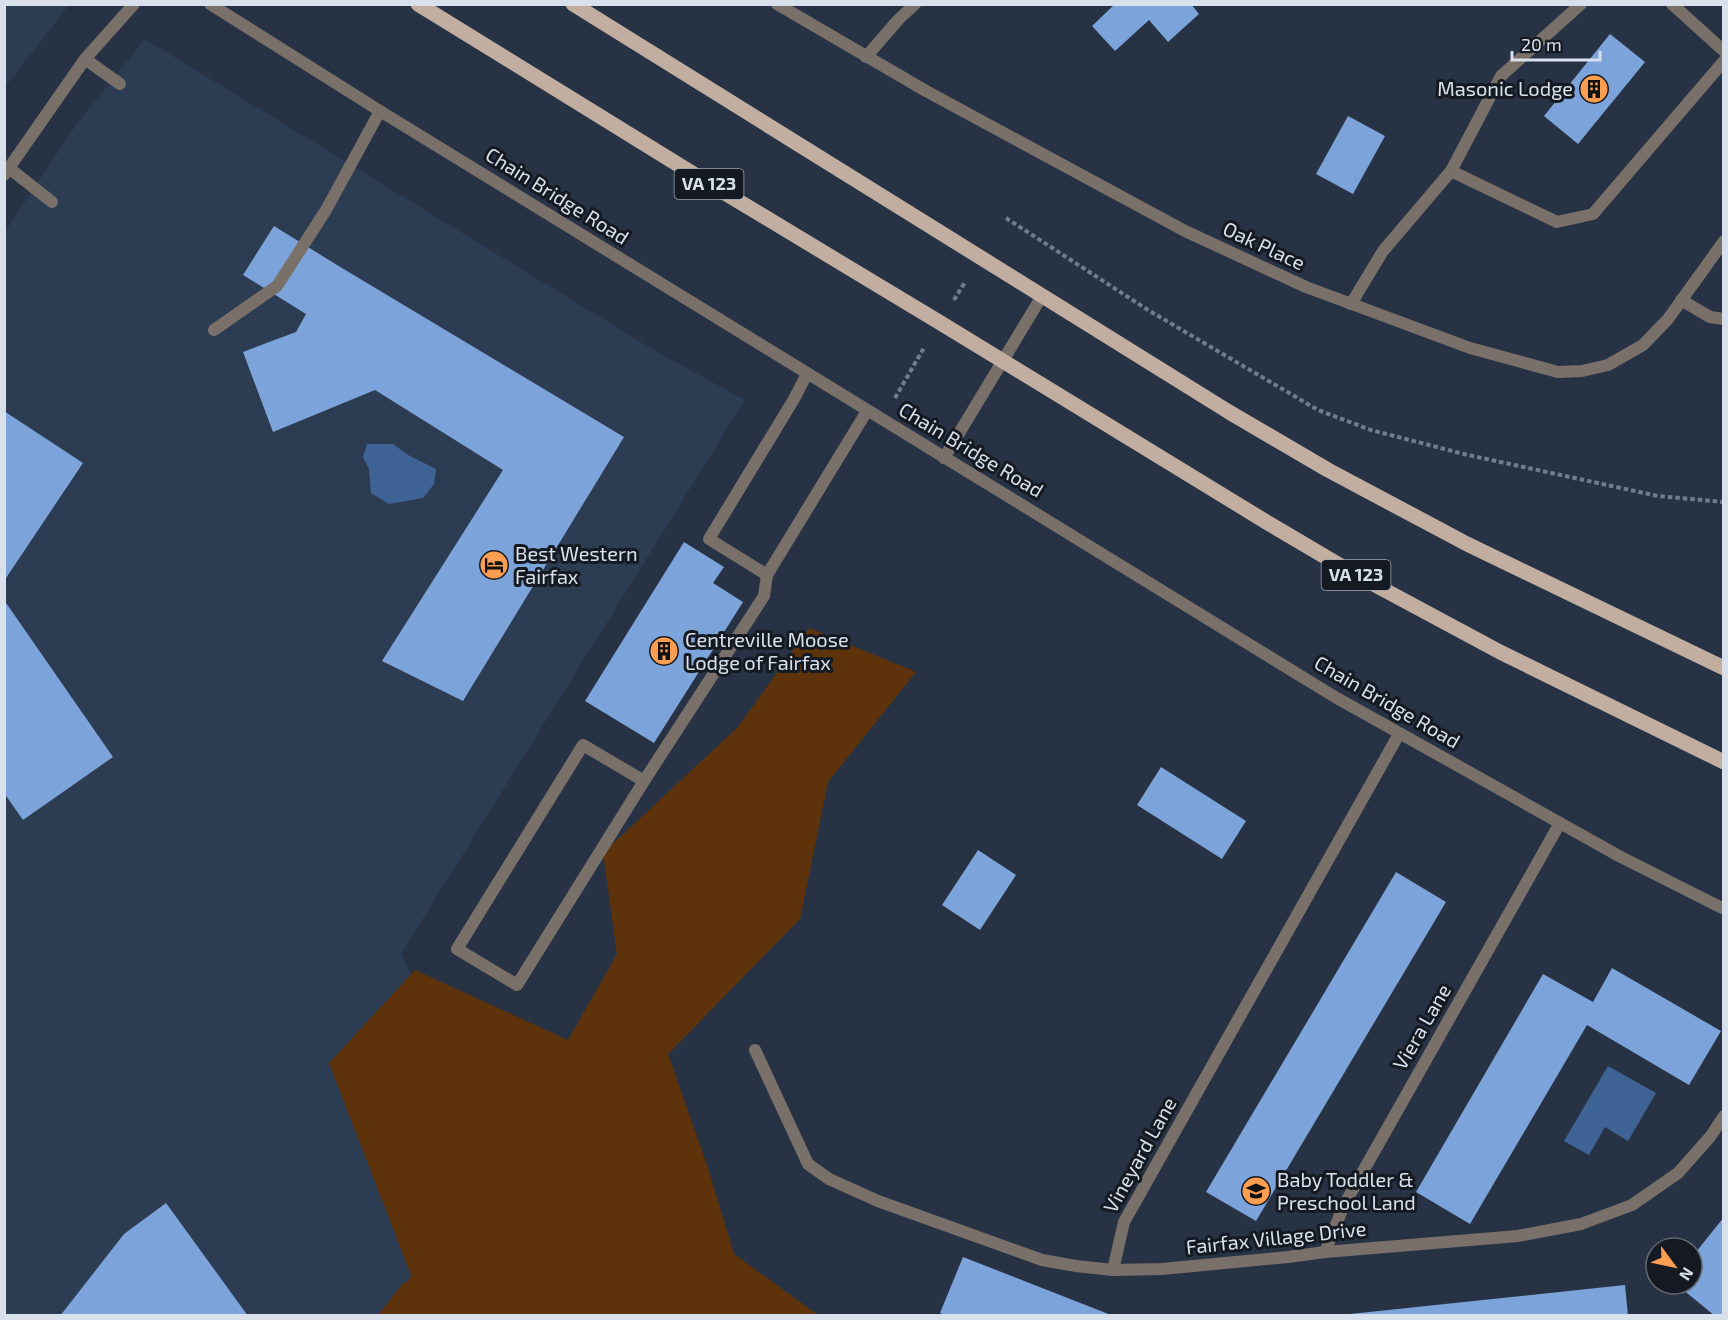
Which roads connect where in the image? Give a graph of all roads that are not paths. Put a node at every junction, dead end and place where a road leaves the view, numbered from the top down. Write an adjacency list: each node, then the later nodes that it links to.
1 (134, 4): 11 (street)
2 (210, 4): 14 (street, Chain Bridge Road)
3 (418, 4): 24 (main road, VA 123)
4 (573, 4): 19 (main road)
5 (777, 4): 10 (street, Oak Place)
6 (915, 4): 10 (street)
7 (1581, 4): 15 (street)
8 (1671, 4): 9 (street)
9 (1724, 51)
10 (866, 57): 21 (street, Oak Place)
11 (85, 59): 13 (street); 16 (street)
12 (1724, 61): 15 (street)
13 (120, 84)
14 (380, 111): 23 (street); 25 (street, Chain Bridge Road)
15 (1451, 171): 21 (street)
16 (7, 172): 17 (street)
17 (52, 202)
18 (1724, 241): 20 (street, Oak Place)
19 (1042, 296): 24 (street); 29 (main road)
20 (1682, 300): 21 (street, Oak Place); 22 (street)
21 (1352, 304)
22 (1724, 319)
23 (214, 330)
24 (1002, 361): 27 (street); 31 (main road, VA 123)
25 (807, 374): 26 (street, Chain Bridge Road); 28 (street)
26 (867, 411): 27 (street, Chain Bridge Road); 28 (street)
27 (944, 458): 30 (street, Chain Bridge Road)
28 (767, 575): 32 (street)
29 (1724, 668)
30 (1399, 734): 33 (street, Chain Bridge Road); 38 (street, Vineyard Lane)
31 (1724, 762)
32 (644, 781): 32 (street)
33 (1560, 823): 34 (street, Chain Bridge Road); 37 (street, Viera Lane)
34 (1724, 909)
35 (755, 1050): 38 (street)
36 (1724, 1116): 37 (street, Fairfax Village Drive)
37 (1324, 1252): 38 (street, Fairfax Village Drive)
38 (1113, 1270)

